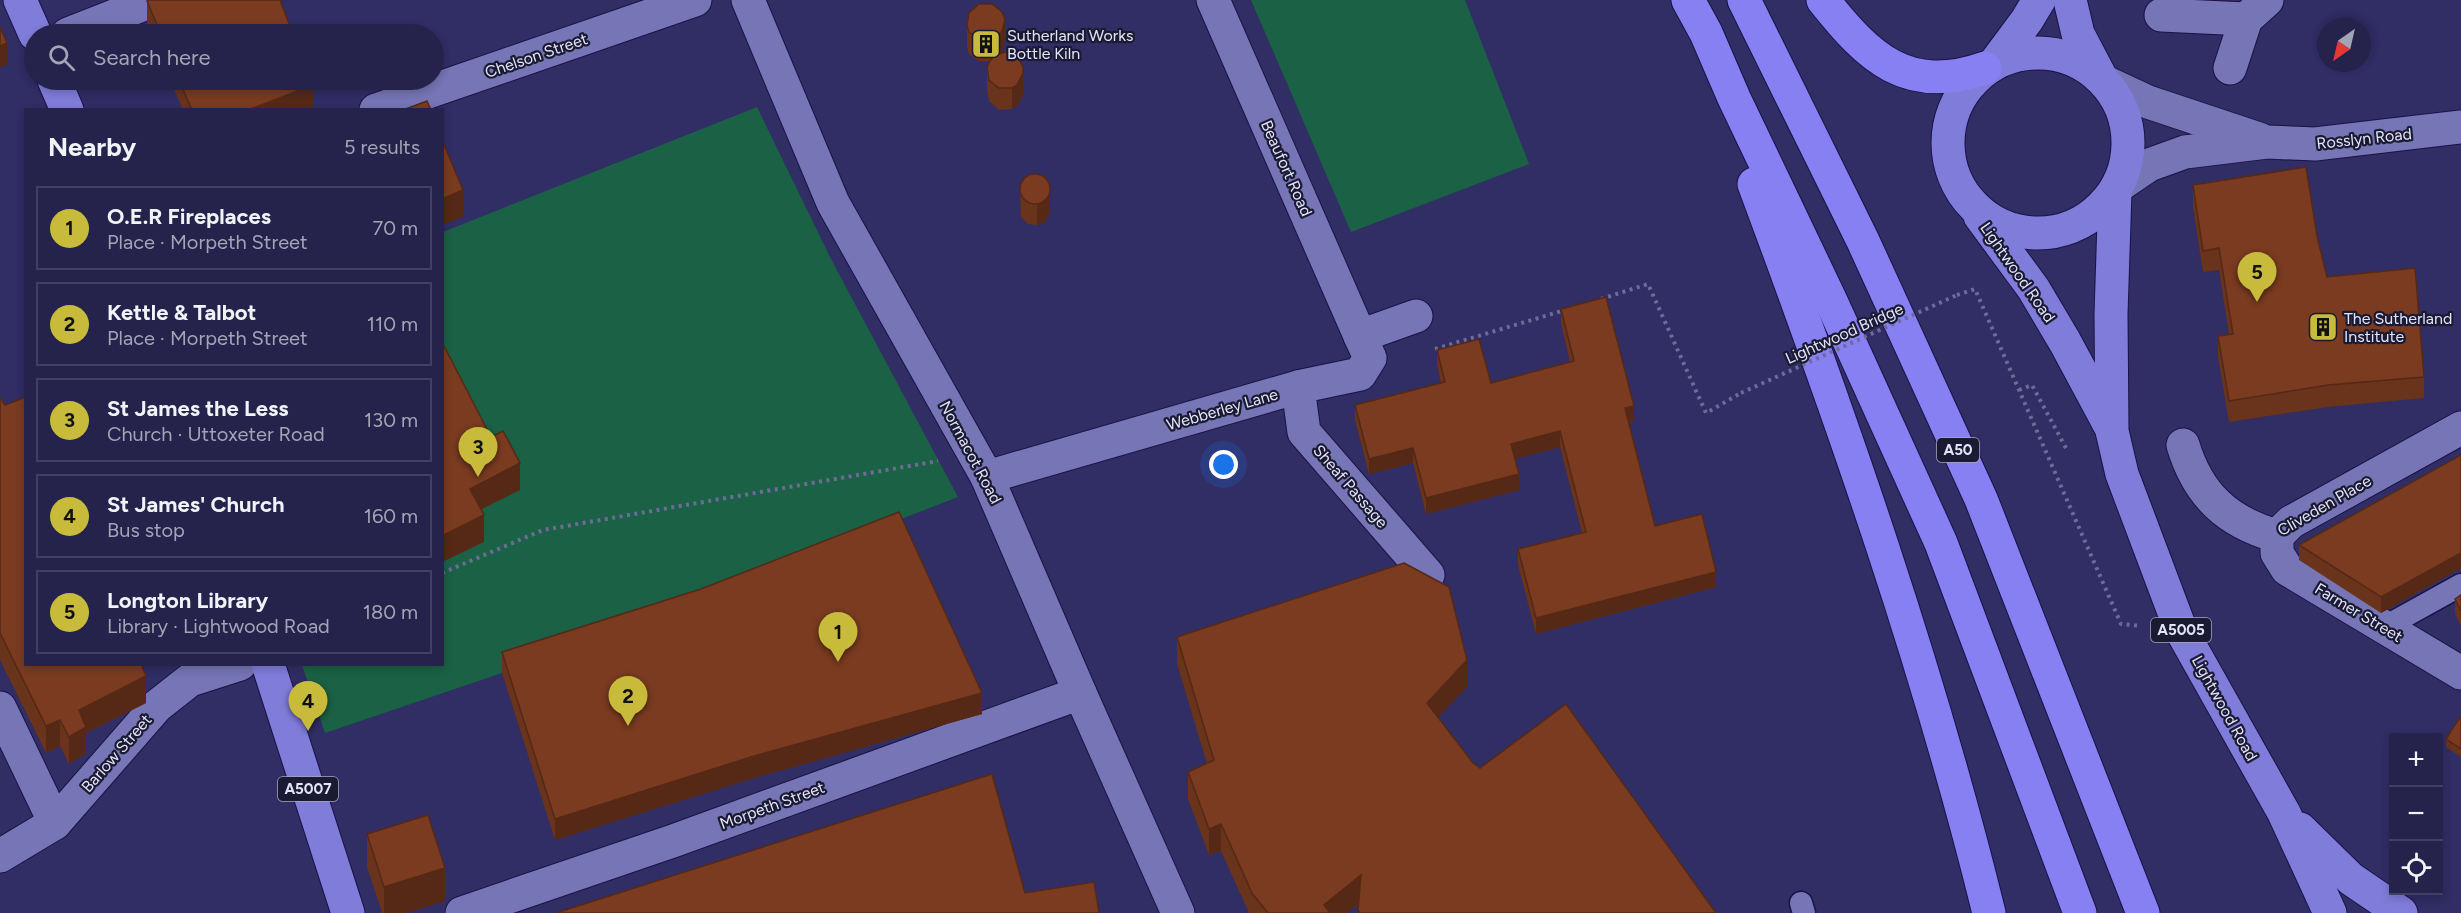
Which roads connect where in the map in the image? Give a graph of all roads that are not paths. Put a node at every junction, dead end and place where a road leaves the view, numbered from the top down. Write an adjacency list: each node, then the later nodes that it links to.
1 (20, 0): 13 (main road)
2 (155, 0): 14 (street)
3 (695, 0): 18 (street, Chelson Street)
4 (748, 0): 33 (street, Normacot Road)
5 (1213, 0): 28 (street, Beaufort Road)
6 (1686, 0): 49 (highway); 50 (highway)
7 (1744, 0): 51 (highway, A50)
8 (1823, 0): 15 (highway)
9 (2039, 0): 15 (main road)
10 (2070, 0): 17 (main road)
11 (2257, 10): 12 (street); 16 (street)
12 (2161, 15)
13 (31, 24)
14 (94, 24)
15 (1990, 65): 17 (main road); 26 (main road)
16 (2230, 68)
17 (2103, 80): 24 (street, Rosslyn Road); 25 (main road)
18 (444, 87)
19 (58, 90): 21 (main road)
20 (434, 90): 22 (street, Chelson Street)
21 (66, 108)
22 (382, 108)
23 (2461, 127): 24 (street, Rosslyn Road)
24 (2267, 142): 25 (street, Rosslyn Road)
25 (2116, 189): 26 (main road); 31 (main road, Lightwood Road / A5005)
26 (1974, 208): 31 (main road, Lightwood Road / A5005)
27 (1416, 316): 28 (street)
28 (1360, 336): 29 (street, Webberley Lane)
29 (1298, 387): 33 (street, Webberley Lane); 35 (street, Sheaf Passage)
30 (2461, 428): 34 (street, Cliveden Place)
31 (2112, 431): 43 (main road, Lightwood Road / A5005)
32 (2182, 445): 34 (street, Cliveden Place)
33 (980, 464): 41 (street, Normacot Road)
34 (2277, 536): 37 (street, Farmer Street)
35 (1428, 575)
36 (2461, 585): 37 (lane)
37 (2385, 627): 40 (street, Farmer Street)
38 (234, 666): 44 (street, Barlow Street)
39 (269, 666): 46 (main road, A5007)
40 (2461, 673)
41 (1080, 693): 47 (street, Morpeth Street); 48 (street, Normacot Road)
42 (0, 708): 44 (street)
43 (2284, 813): 52 (main road, Lightwood Road / A5005); 53 (main road, Lightwood Road / A5005)
44 (55, 823): 45 (street, Barlow Street)
45 (0, 856)
46 (348, 913)
47 (462, 913)
48 (1178, 913)
49 (1989, 913)
50 (2080, 913)
51 (2143, 913)
52 (2330, 913)
53 (2401, 913)

